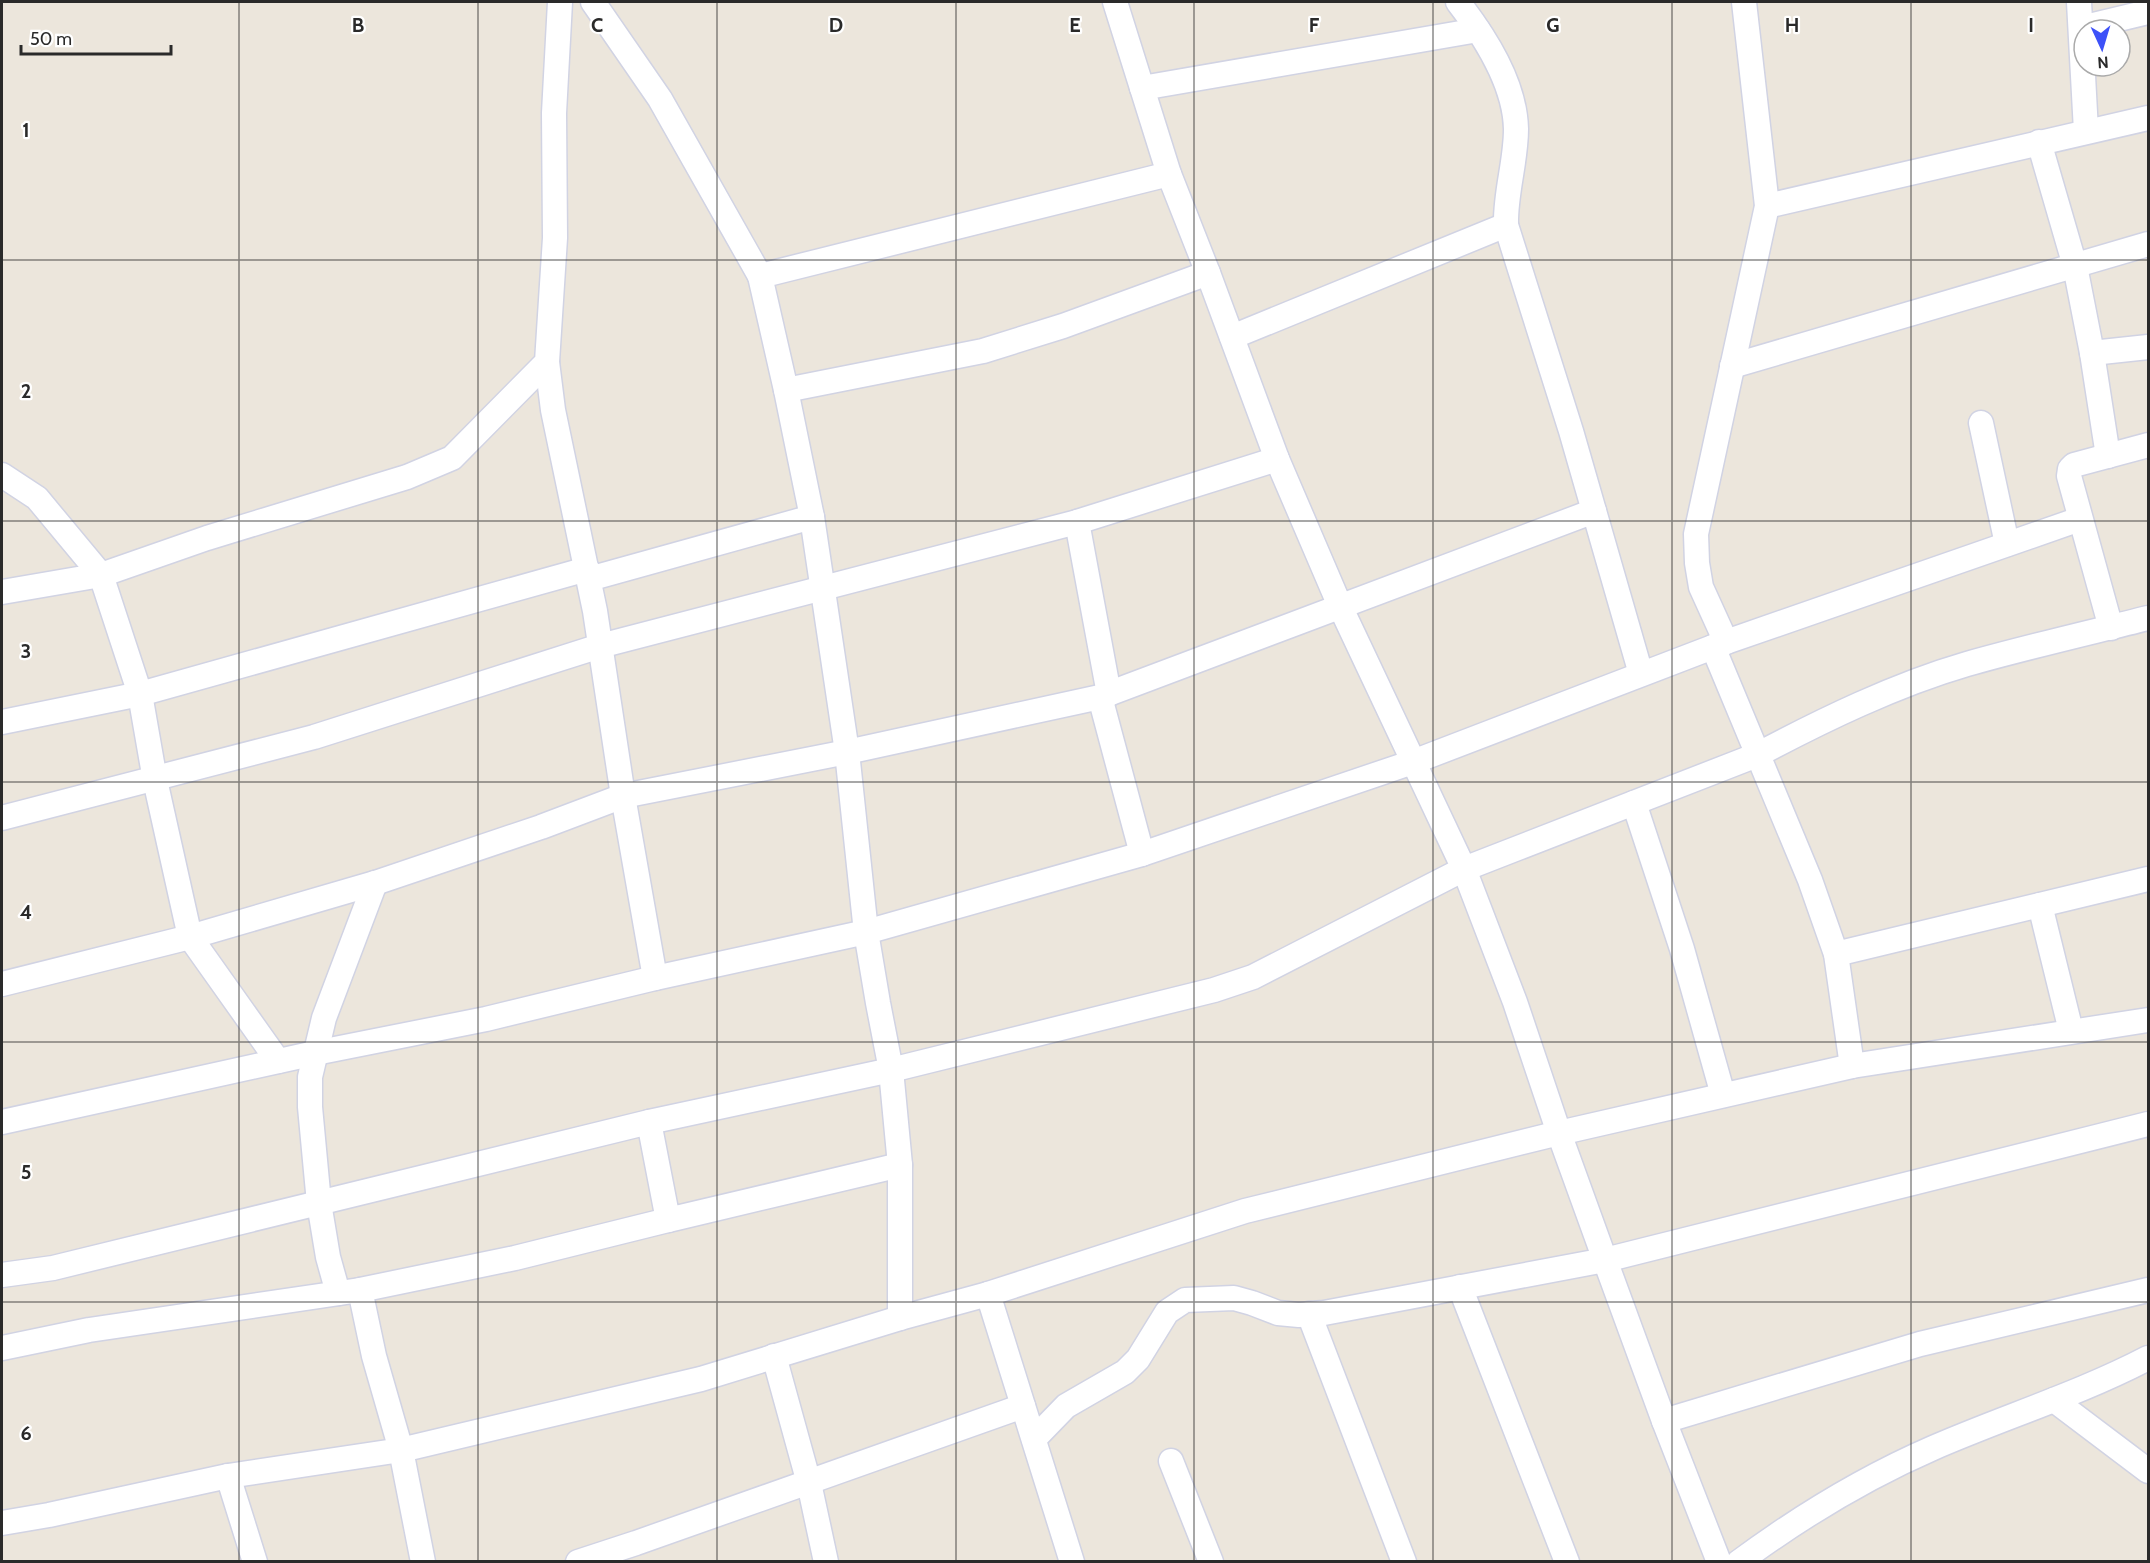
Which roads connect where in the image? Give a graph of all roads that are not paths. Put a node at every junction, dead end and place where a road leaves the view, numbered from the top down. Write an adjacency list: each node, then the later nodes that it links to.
1 (560, 2): 26 (street)
2 (593, 2): 22 (street)
3 (1115, 2): 12 (street)
4 (1458, 2): 10 (street)
5 (1744, 2): 17 (street)
6 (2079, 2): 8 (street)
7 (2148, 12): 9 (street)
8 (2080, 18)
9 (2122, 18)
10 (1478, 30): 12 (street); 18 (street)
11 (2083, 78): 14 (street)
12 (1142, 88): 16 (street)
13 (2148, 118): 14 (street)
14 (2086, 131): 15 (street)
15 (2039, 142): 17 (street); 20 (street)
16 (1169, 174): 21 (street); 22 (street)
17 (1767, 206): 27 (street)
18 (1506, 225): 23 (street); 34 (street)
19 (2148, 244): 20 (street)
20 (2075, 266): 25 (street); 27 (street)
21 (1208, 273): 23 (street); 28 (street)
22 (760, 276): 28 (street)
23 (1232, 337): 32 (street)
24 (2148, 347): 25 (street)
25 (2092, 353): 31 (street)
26 (547, 362): 39 (street); 40 (street)
27 (1732, 366): 46 (street)
28 (786, 390): 35 (street)
29 (1981, 423): 38 (street)
30 (2148, 445): 31 (street)
31 (2108, 456): 36 (street)
32 (1276, 459): 37 (street); 43 (street)
33 (2, 475): 40 (street)
34 (1594, 511): 43 (street); 48 (street)
35 (812, 517): 39 (street); 41 (street)
36 (2080, 519): 38 (street); 45 (street)
37 (1077, 522): 41 (street); 50 (street)
38 (2007, 544): 46 (street)
39 (588, 574): 47 (street); 49 (street)
40 (101, 575): 42 (street); 49 (street)
41 (822, 589): 47 (street); 52 (street)
42 (2, 592)
43 (1340, 606): 50 (street); 54 (street)
44 (2148, 618): 45 (street)
45 (2111, 628): 53 (street)
46 (1720, 645): 48 (street); 53 (street)
47 (600, 646): 55 (street); 56 (street)
48 (1641, 674): 54 (street)
49 (140, 694): 51 (street); 55 (street)
50 (1104, 695): 52 (street); 59 (street)
51 (2, 722)
52 (847, 752): 56 (street); 64 (street)
53 (1757, 754): 57 (street); 66 (street)
54 (1413, 762): 59 (street); 60 (street)
55 (155, 780): 58 (street); 65 (street)
56 (623, 796): 62 (street); 67 (street)
57 (1634, 803): 60 (street); 75 (street)
58 (2, 818)
59 (1142, 854): 64 (street)
60 (1464, 869): 74 (street); 79 (street)
61 (2148, 879): 63 (street)
62 (375, 883): 65 (street); 71 (street)
63 (2040, 905): 66 (street); 70 (street)
64 (866, 932): 67 (street); 74 (street)
65 (190, 937): 68 (street); 72 (street)
66 (1836, 954): 73 (street)
67 (656, 978): 71 (street)
68 (2, 984)
69 (2148, 1020): 70 (street)
70 (2071, 1031): 73 (street)
71 (315, 1053): 72 (street); 81 (street)
72 (279, 1061): 76 (street)
73 (1852, 1066): 75 (street)
74 (891, 1070): 77 (street); 80 (street)
75 (1723, 1095): 79 (street)
76 (2, 1122)
77 (649, 1122): 81 (street); 82 (street)
78 (2148, 1124): 83 (street)
79 (1559, 1134): 83 (street); 88 (street)
80 (900, 1165): 82 (street); 90 (street)
81 (319, 1203): 84 (street); 87 (street)
82 (668, 1220): 87 (street)
83 (1605, 1260): 85 (street); 96 (street)
84 (2, 1275)
85 (1460, 1287): 89 (street); 111 (street)
86 (2148, 1290): 96 (street)
87 (349, 1292): 91 (street); 98 (street)
88 (988, 1294): 90 (street); 95 (street)
89 (1309, 1314): 97 (street); 110 (street)
90 (900, 1318): 92 (street)
91 (2, 1348)
92 (774, 1356): 98 (street); 102 (street)
93 (2148, 1358): 94 (street)
94 (2054, 1400): 100 (street); 113 (street)
95 (1023, 1406): 97 (street); 102 (street)
96 (1664, 1420): 112 (street)
97 (1034, 1439): 108 (street)
98 (401, 1450): 101 (street); 105 (street)
99 (1171, 1461): 109 (street)
100 (2148, 1471)
101 (228, 1476): 103 (street); 104 (street)
102 (809, 1483): 106 (street); 107 (street)
103 (2, 1523)
104 (255, 1562)
105 (423, 1562)
106 (578, 1562)
107 (826, 1562)
108 (1072, 1562)
109 (1211, 1562)
110 (1404, 1562)
111 (1567, 1562)
112 (1719, 1562)
113 (1739, 1562)

